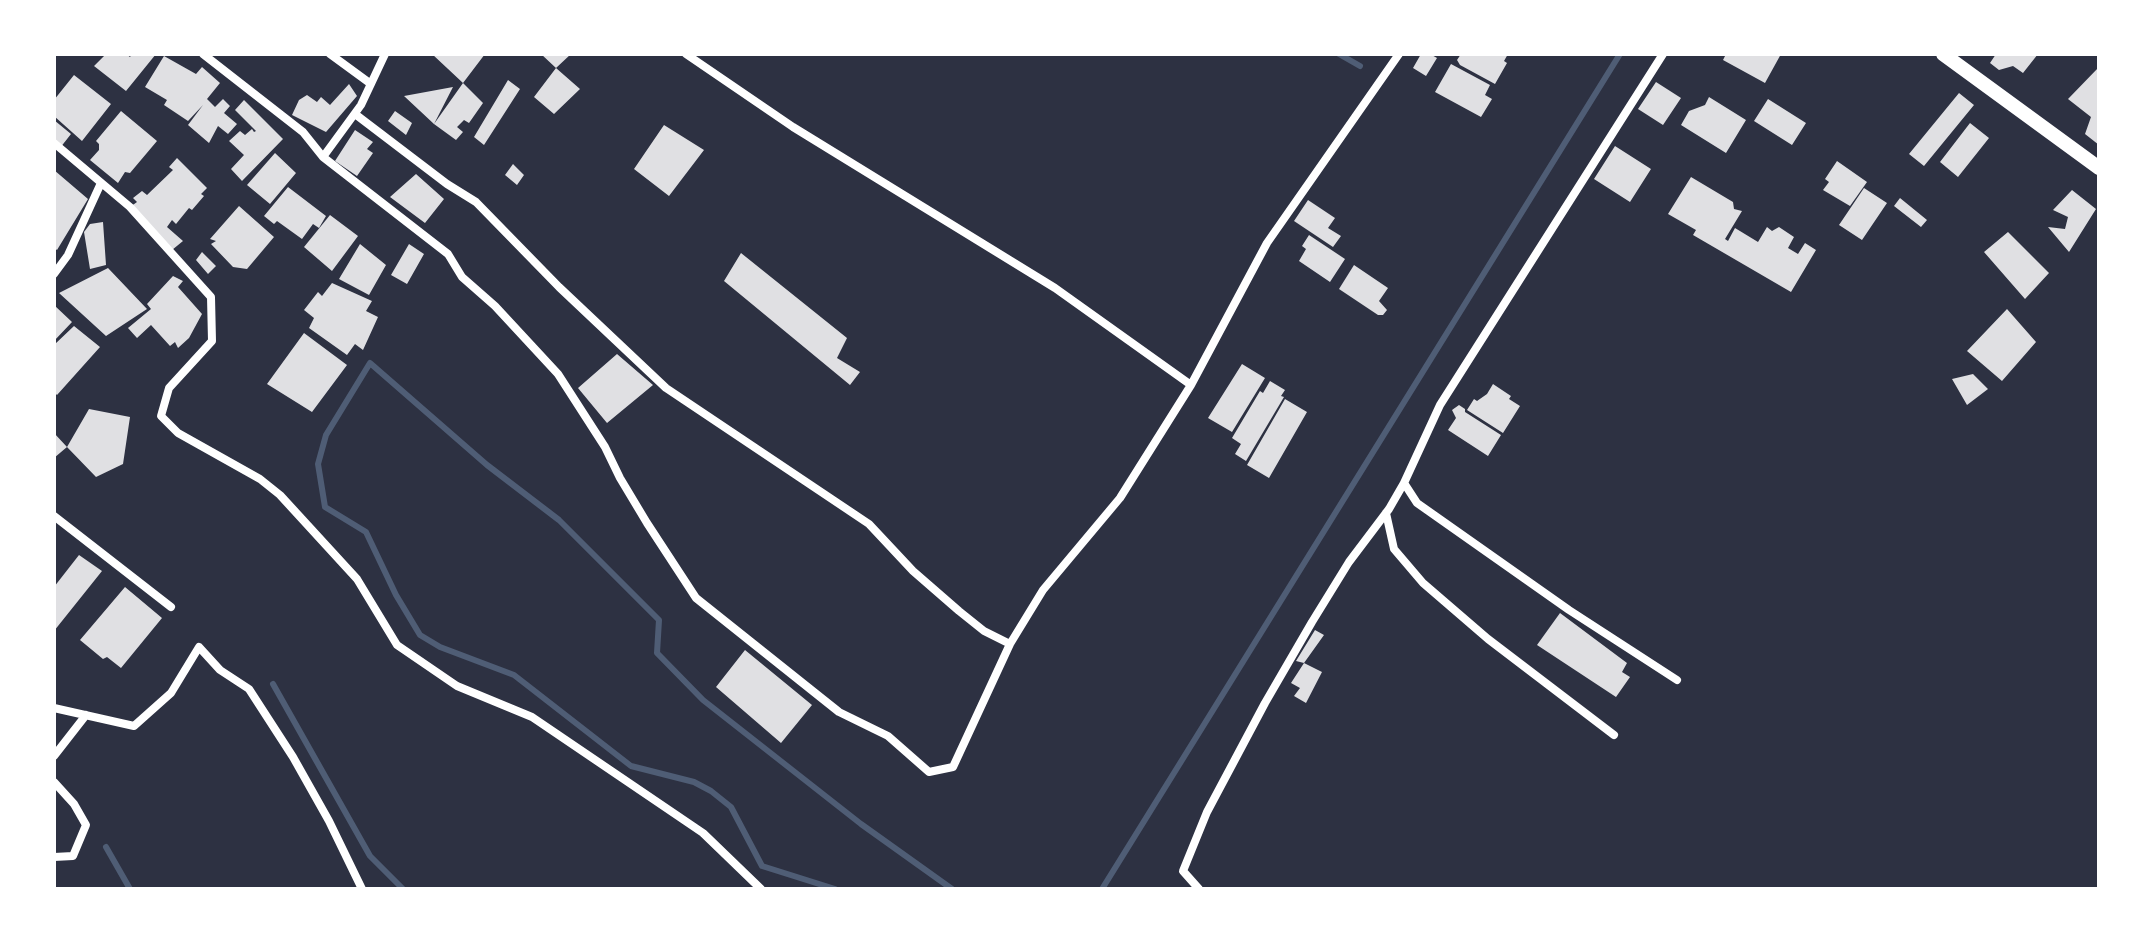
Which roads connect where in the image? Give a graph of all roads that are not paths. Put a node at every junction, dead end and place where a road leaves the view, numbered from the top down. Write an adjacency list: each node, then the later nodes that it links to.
1 (203, 54): 11 (street)
2 (330, 54): 8 (street)
3 (385, 54): 8 (street)
4 (686, 54): 15 (street)
5 (1399, 54): 15 (street)
6 (1663, 54): 16 (street)
7 (1943, 54): 12 (street)
8 (371, 84): 9 (street)
9 (355, 114): 11 (street); 20 (street)
10 (54, 143): 13 (street)
11 (323, 157): 20 (street)
12 (2099, 168)
13 (101, 183): 14 (street); 29 (street)
14 (54, 274)
15 (1191, 385): 20 (street)
16 (1404, 483): 17 (street); 21 (street)
17 (1386, 513): 24 (street); 30 (street)
18 (54, 516): 19 (street)
19 (171, 607)
20 (1010, 644)
21 (1677, 680)
22 (54, 708): 23 (street)
23 (86, 715): 25 (street); 28 (street)
24 (1614, 735)
25 (54, 756)
26 (54, 782): 27 (street)
27 (54, 857)
28 (362, 889)
29 (761, 889)
30 (1199, 889)

